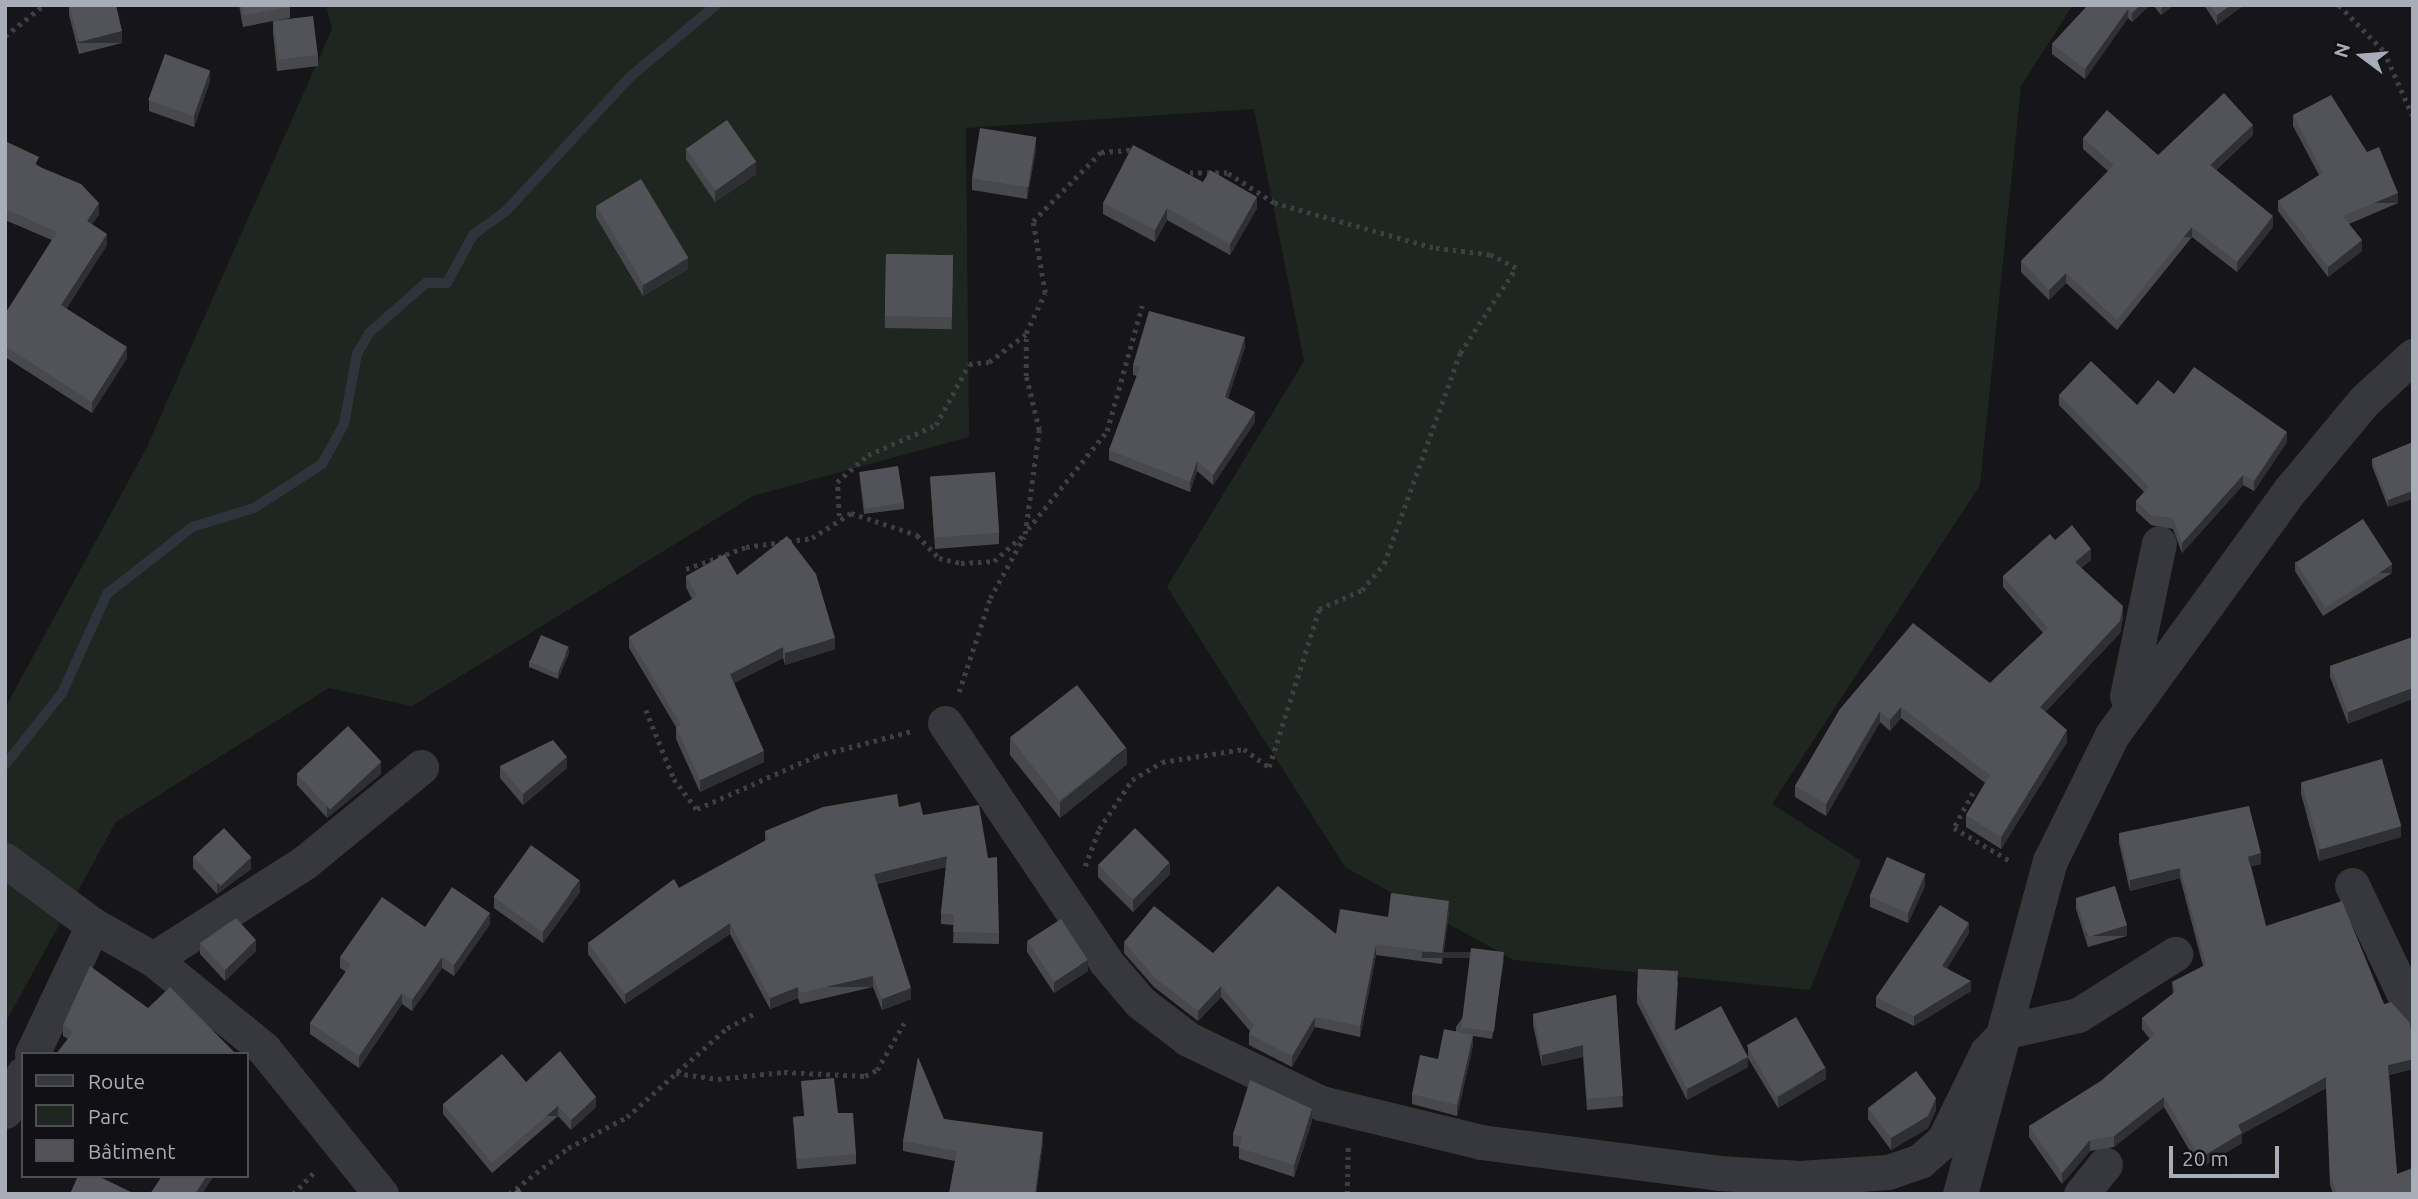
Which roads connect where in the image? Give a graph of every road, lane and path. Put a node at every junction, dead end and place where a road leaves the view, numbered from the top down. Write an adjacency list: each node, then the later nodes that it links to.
1 (44, 5): 3 (path)
2 (2339, 5): 4 (path)
3 (5, 36)
4 (2413, 116)
5 (1137, 152): 8 (path)
6 (1180, 171): 22 (path)
7 (1142, 306): 11 (path)
8 (1026, 333): 10 (path); 11 (path)
9 (2413, 356): 16 (street)
10 (839, 516): 11 (path); 13 (path)
11 (1025, 534): 15 (path)
12 (2159, 543): 16 (street)
13 (686, 569)
14 (646, 709): 15 (path)
15 (945, 723): 22 (street)
16 (2112, 735): 20 (street)
17 (421, 767): 25 (street)
18 (1973, 793): 20 (path)
19 (5, 860): 23 (street)
20 (2050, 861): 29 (street)
21 (2352, 885): 27 (street)
22 (1072, 905): 29 (street)
23 (93, 925): 25 (street); 30 (street)
24 (2175, 954): 29 (street)
25 (153, 958): 35 (street)
26 (755, 1013): 31 (path)
27 (2413, 1013)
28 (904, 1023): 31 (path)
29 (2007, 1031): 37 (street)
30 (33, 1052)
31 (675, 1073): 36 (path)
32 (21, 1078): 33 (street)
33 (5, 1111)
34 (2105, 1164): 38 (street)
35 (381, 1194)
36 (509, 1194)
37 (1960, 1194)
38 (2081, 1194)

